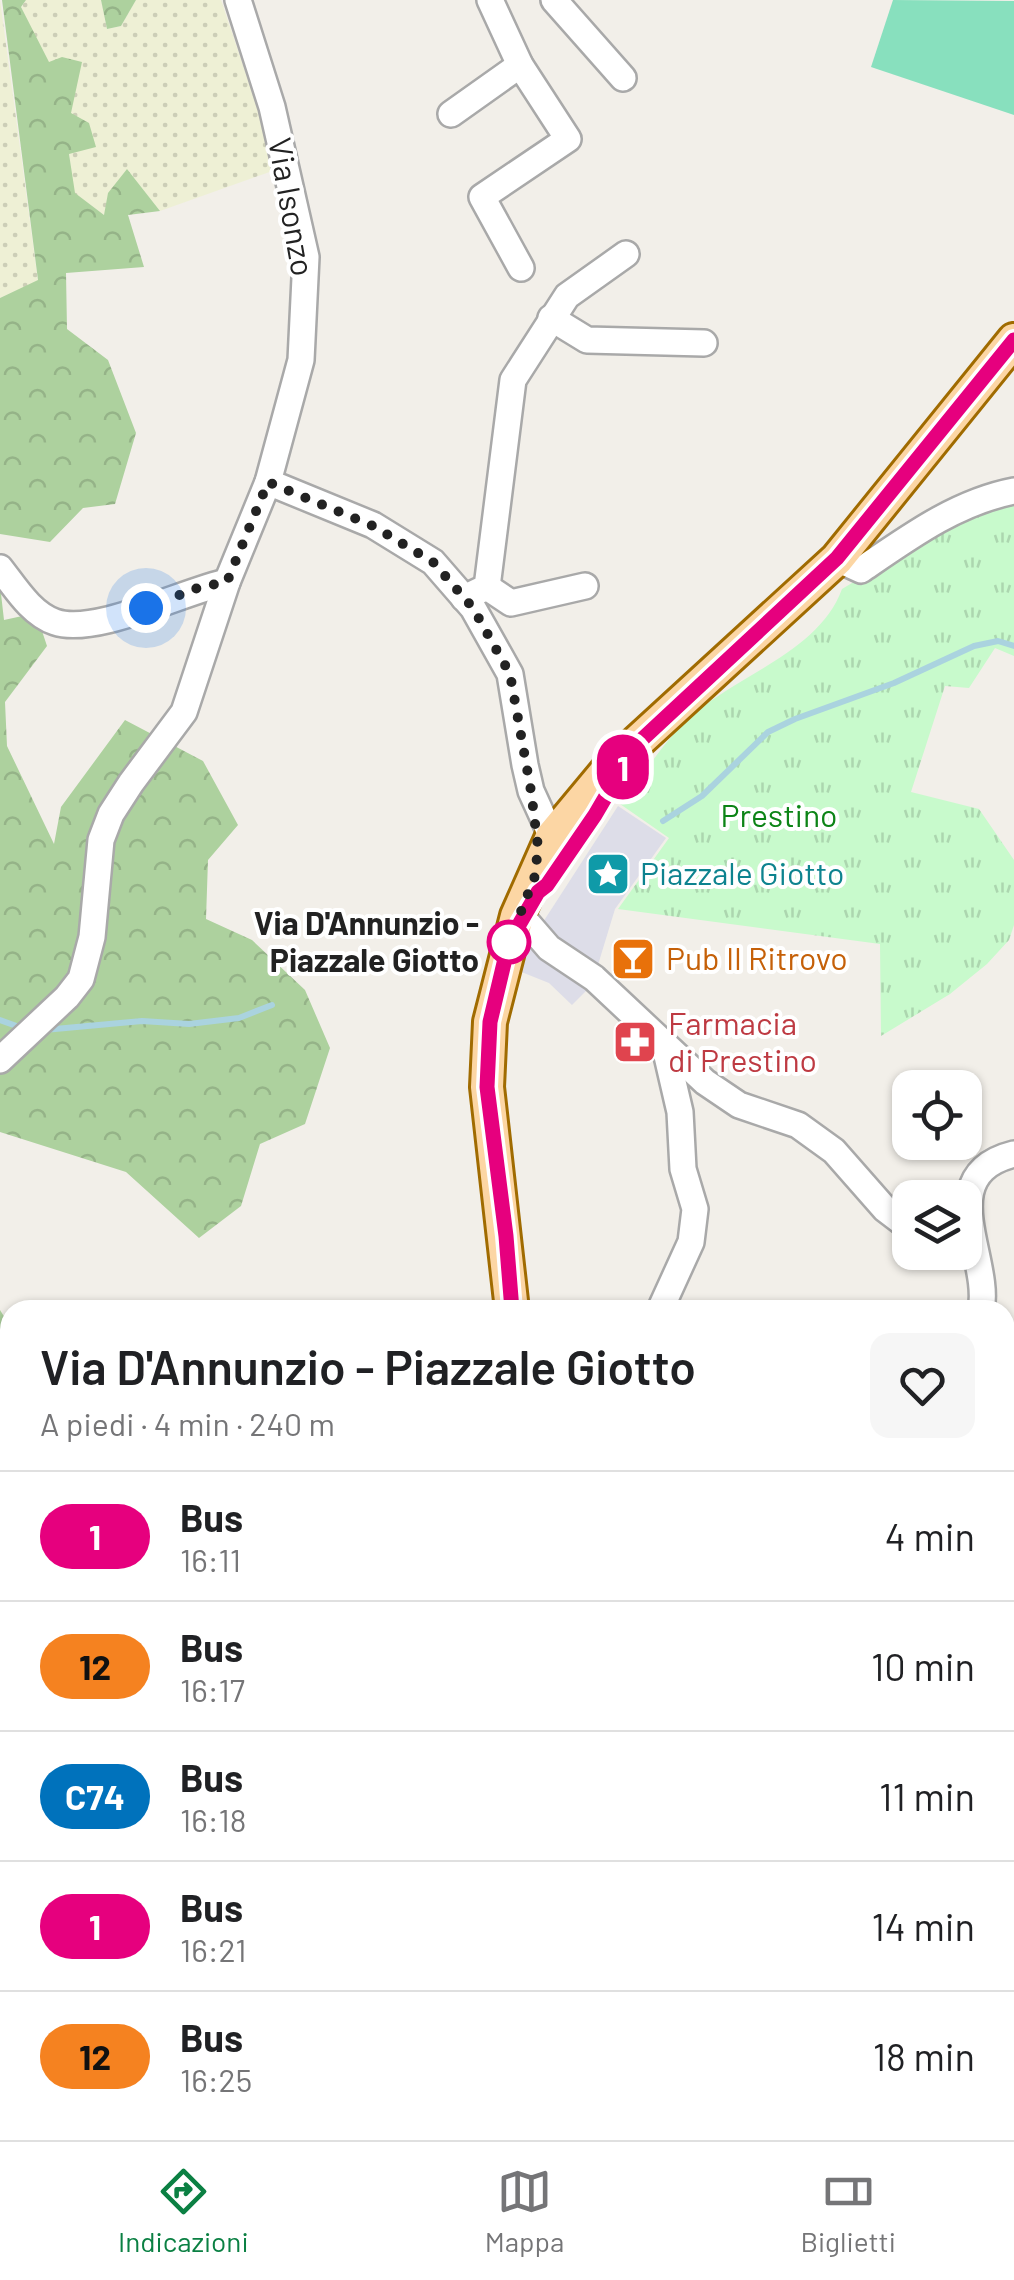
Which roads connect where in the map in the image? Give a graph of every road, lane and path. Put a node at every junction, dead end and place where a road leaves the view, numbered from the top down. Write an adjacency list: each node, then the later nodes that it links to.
1 (238, 0): 12 (street, Via Isonzo)
2 (490, 0): 4 (street)
3 (554, 0): 5 (street)
4 (520, 65): 6 (street); 8 (street)
5 (623, 78)
6 (450, 114)
7 (626, 254): 9 (street)
8 (521, 268)
9 (551, 318): 11 (street); 18 (street)
10 (1014, 340): 14 (main road)
11 (704, 343)
12 (268, 482): 16 (street, Via Isonzo); 18 (street)
13 (1014, 492): 14 (street)
14 (837, 558): 19 (main road)
15 (0, 568): 16 (street)
16 (227, 582): 26 (street, Via Isonzo)
17 (585, 586): 18 (street)
18 (476, 592): 20 (street)
19 (636, 745): 21 (main road); 23 (main road)
20 (536, 798): 21 (street); 22 (street); 23 (street)
21 (575, 806): 22 (main road)
22 (552, 836): 23 (main road)
23 (541, 880): 24 (main road)
24 (516, 925): 25 (street); 31 (main road)
25 (664, 1043): 29 (street); 32 (street)
26 (0, 1060)
27 (1014, 1154): 28 (street)
28 (976, 1180)
29 (892, 1214)
30 (979, 1270): 33 (street)
31 (511, 1300)
32 (665, 1300)
33 (981, 1300)

